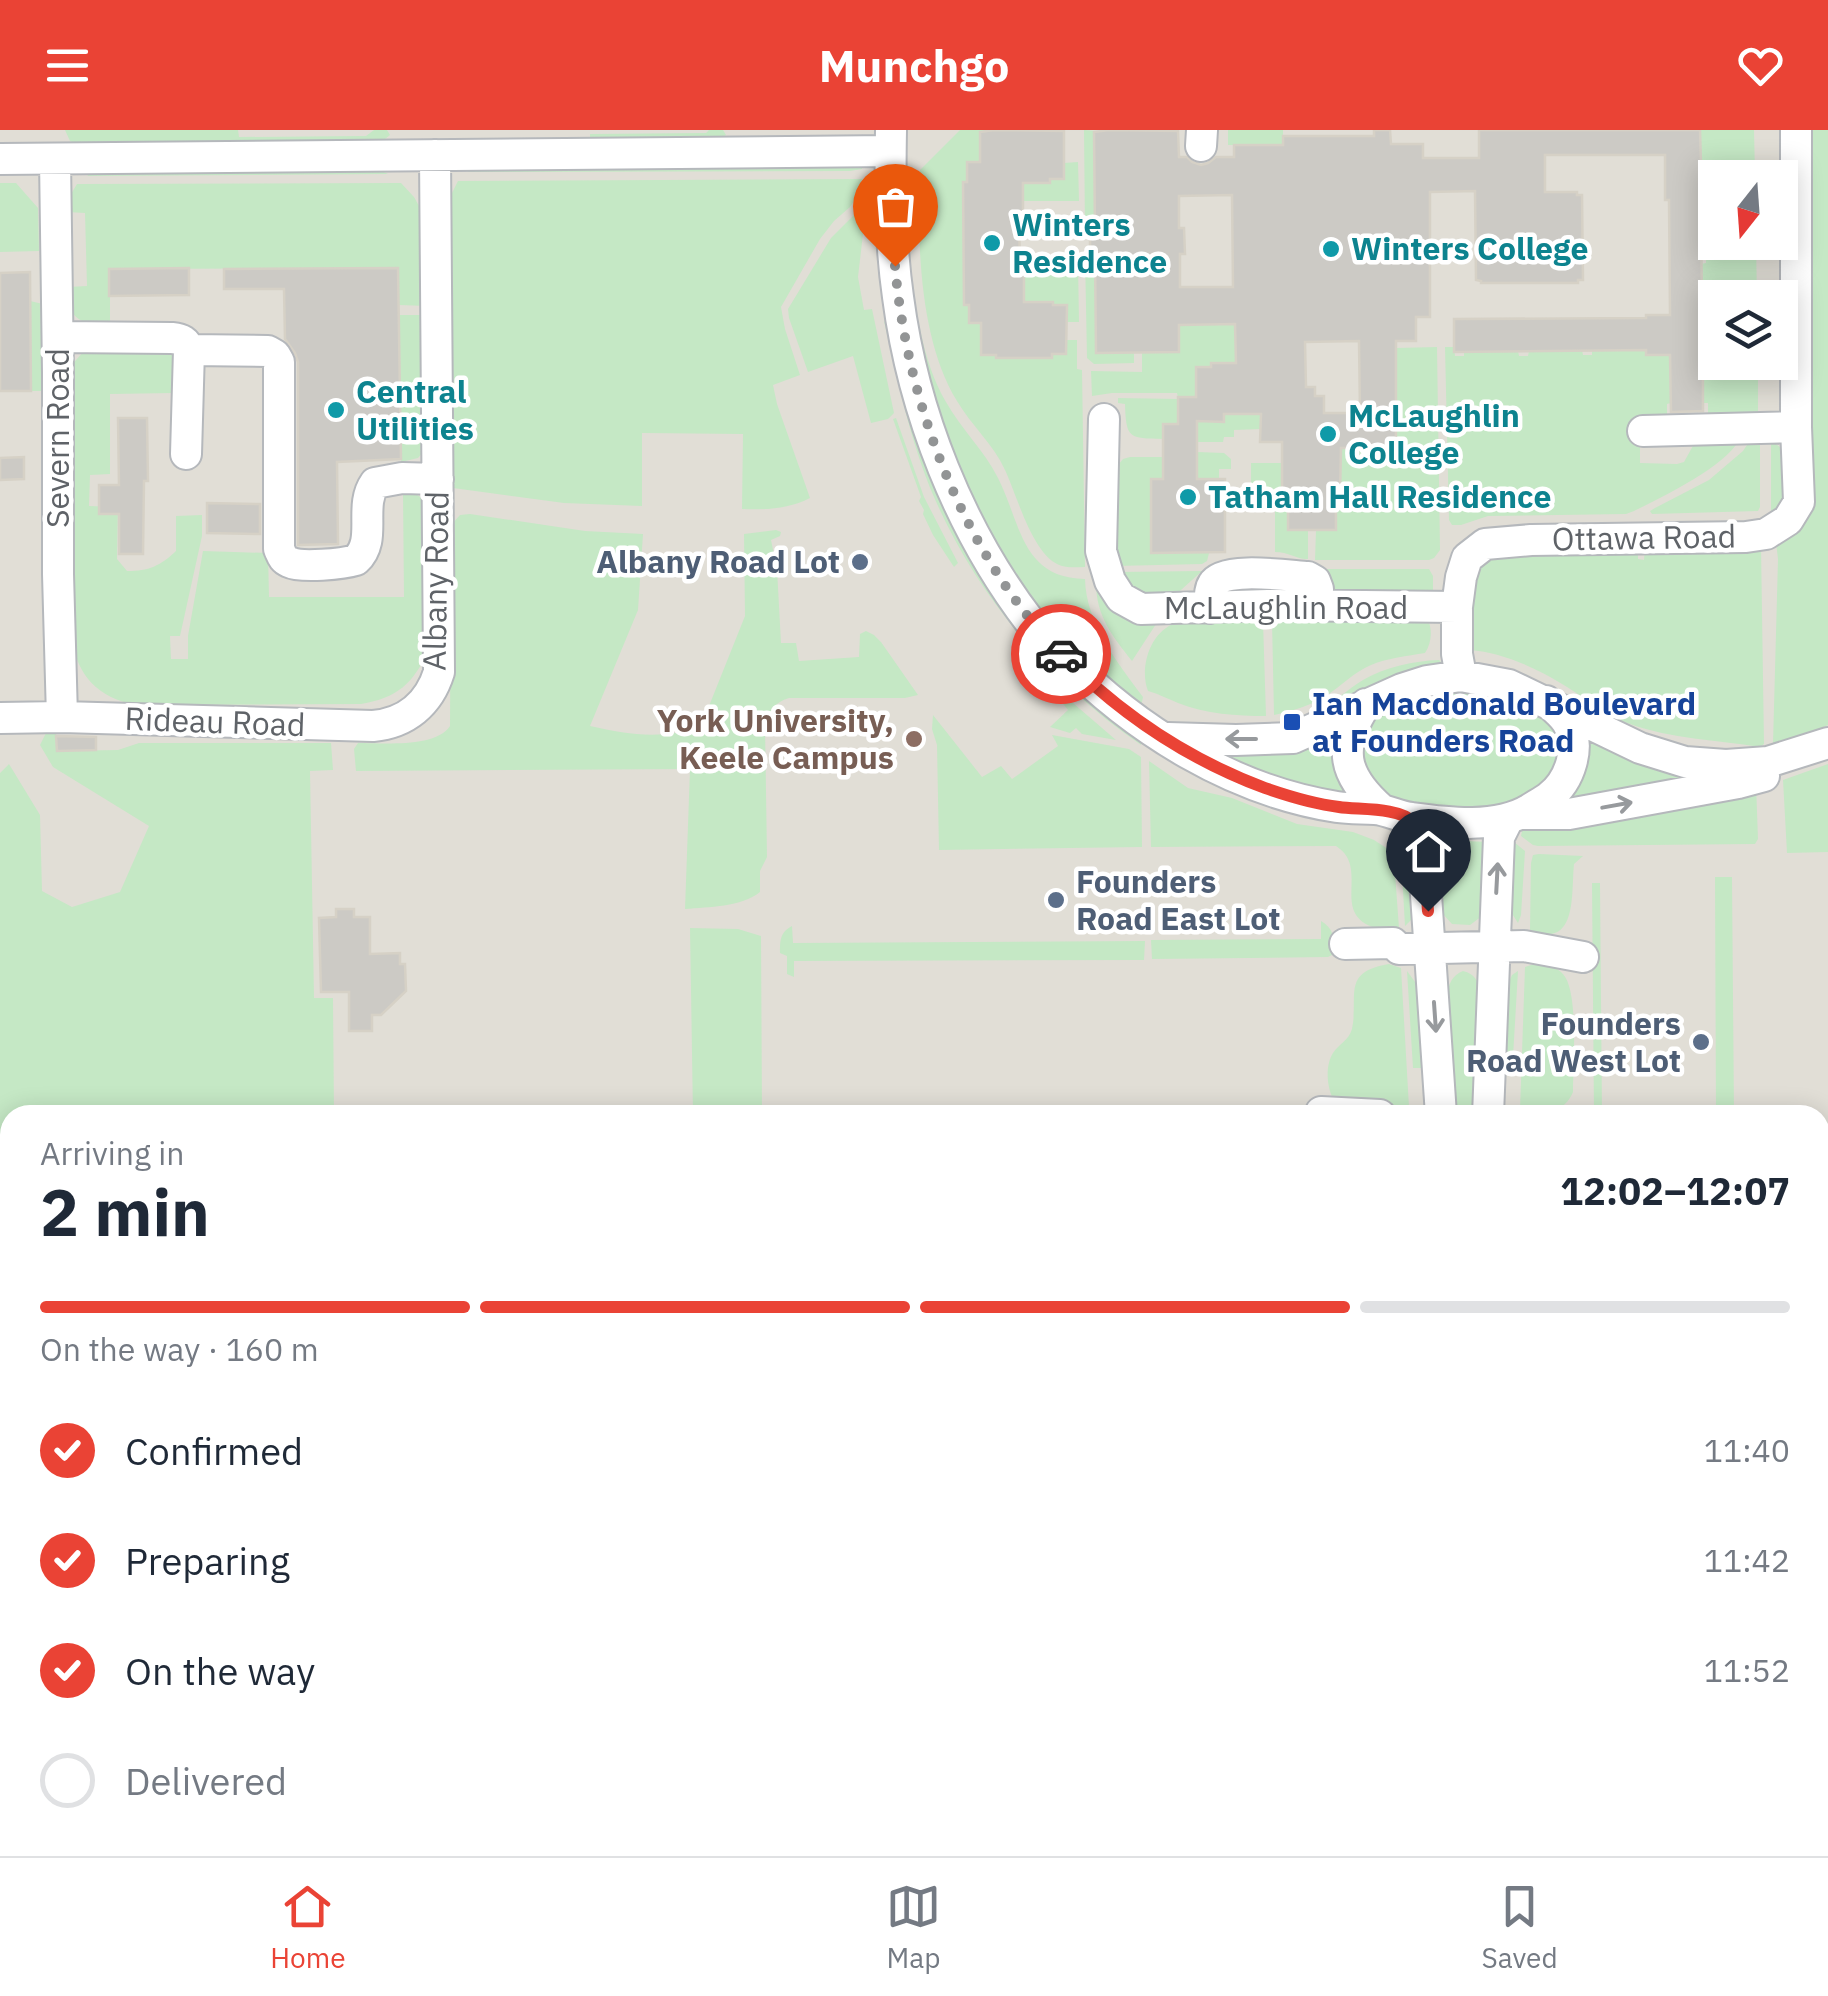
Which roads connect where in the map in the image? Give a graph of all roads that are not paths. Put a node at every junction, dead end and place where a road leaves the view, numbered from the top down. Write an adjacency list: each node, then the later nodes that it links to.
1 (1796, 130): 10 (street, Ottawa Road)
2 (746, 141): 3 (street); 4 (street)
3 (890, 141): 21 (street)
4 (420, 147): 6 (street); 13 (street, Albany Road)
5 (0, 159): 6 (street)
6 (55, 159): 7 (street, Severn Road)
7 (58, 337): 8 (street); 19 (street, Severn Road)
8 (190, 350): 12 (street); 13 (street)
9 (1104, 419): 14 (street, McLaughlin Road)
10 (1796, 426): 11 (street); 14 (street, Ottawa Road)
11 (1643, 431)
12 (186, 454)
13 (438, 479): 17 (street, Albany Road)
14 (1456, 607): 15 (street, Ottawa Road)
15 (1460, 676): 16 (street); 18 (street)
16 (1546, 701): 22 (street); 24 (street)
17 (423, 703): 19 (street, Rideau Road)
18 (1366, 704): 21 (street, one-way to 21); 23 (street)
19 (62, 717): 20 (street, Rideau Road)
20 (0, 718)
21 (1165, 738): 23 (street)
22 (1828, 746): 24 (street, one-way to 22)
23 (1396, 814): 24 (street); 26 (street)
24 (1514, 817): 25 (street, one-way to 24)
25 (1494, 947): 26 (street); 28 (street); 30 (street)
26 (1430, 948): 27 (street); 29 (street, one-way to 29)
27 (1345, 952)
28 (1582, 957)
29 (1440, 1105)
30 (1488, 1105)

